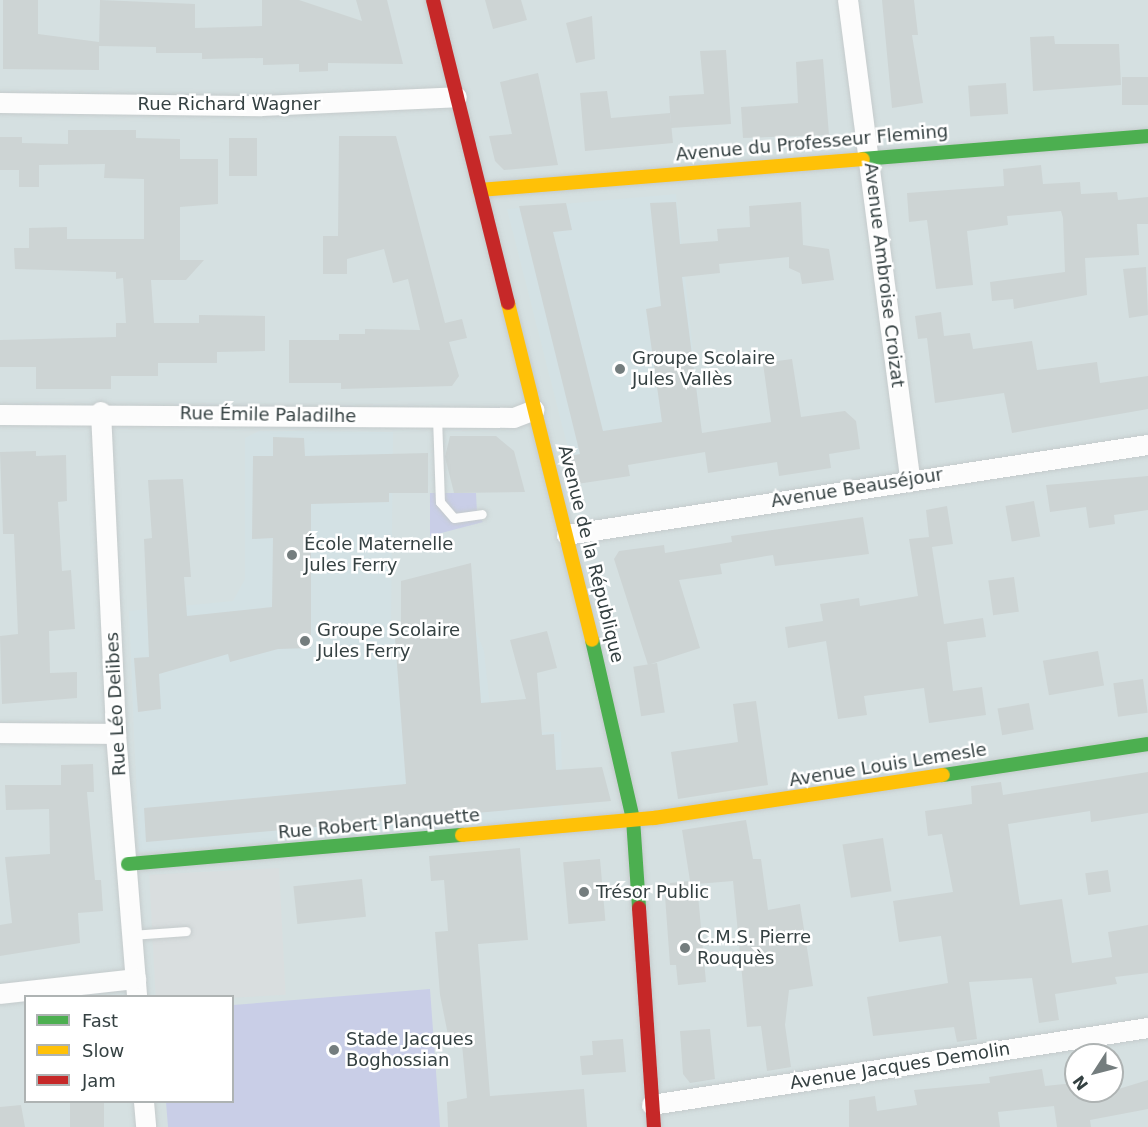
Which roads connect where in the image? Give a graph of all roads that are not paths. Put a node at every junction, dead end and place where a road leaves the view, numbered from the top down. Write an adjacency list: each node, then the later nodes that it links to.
1 (433, 0): 3 (street, Avenue de la République)
2 (848, 0): 6 (street, Avenue Ambroise Croizat)
3 (457, 97): 4 (street, Rue Richard Wagner); 7 (street, Avenue de la République)
4 (0, 103)
5 (1148, 136): 6 (street, Avenue du Professeur Fleming)
6 (869, 156): 7 (street, Avenue du Professeur Fleming); 13 (street, Avenue Ambroise Croizat)
7 (480, 190): 8 (street, Avenue de la République)
8 (536, 411): 11 (street, Rue Émile Paladilhe); 15 (street, Avenue de la République)
9 (101, 412): 10 (street, Rue Émile Paladilhe); 11 (street, Rue Émile Paladilhe); 17 (street, Rue Léo Delibes)
10 (0, 415)
11 (437, 417): 14 (lane)
12 (1148, 445): 13 (street, Avenue Beauséjour)
13 (910, 480): 15 (street, Avenue Beauséjour)
14 (482, 514)
15 (567, 535): 19 (street, Avenue de la République)
16 (0, 734): 17 (street)
17 (116, 734): 20 (street, Rue Léo Delibes)
18 (1148, 744): 19 (street, Avenue Louis Lemesle)
19 (633, 819): 20 (street, Rue Robert Planquette); 27 (street, Avenue de la République)
20 (128, 864): 22 (street, Rue Léo Delibes)
21 (186, 931): 22 (lane)
22 (132, 935): 23 (street, Rue Léo Delibes)
23 (137, 988): 24 (street)
24 (0, 994)
25 (1148, 1028): 27 (street, Avenue Jacques Demolin)
26 (144, 1103): 28 (street)
27 (652, 1105): 29 (street, Avenue de la République)
28 (146, 1127)
29 (654, 1127)

